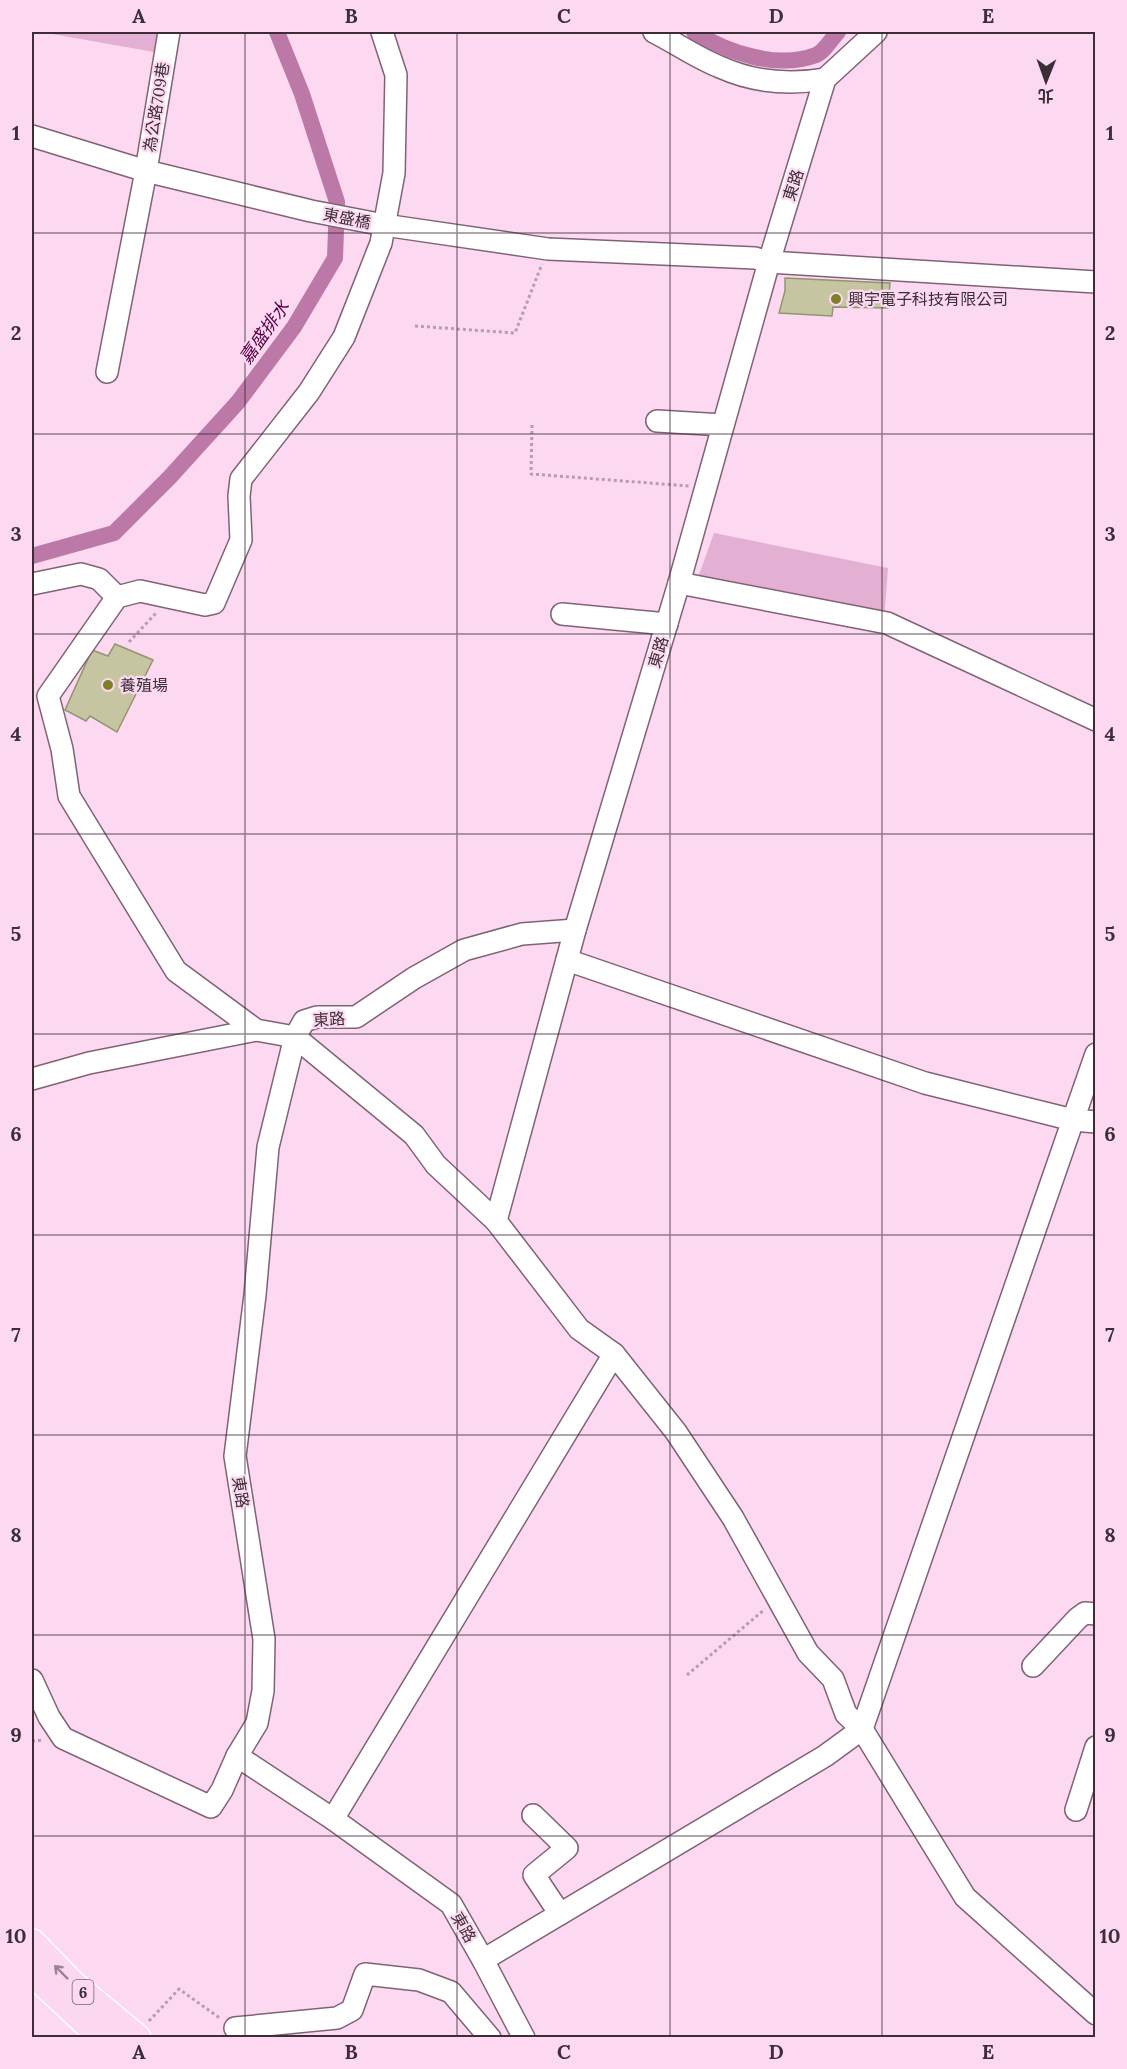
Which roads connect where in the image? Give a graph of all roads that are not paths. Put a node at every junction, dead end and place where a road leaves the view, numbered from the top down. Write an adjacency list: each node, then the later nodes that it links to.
1 (169, 32): 7 (lane, 為公路709巷)
2 (382, 32): 8 (lane)
3 (654, 32): 5 (lane)
4 (876, 32): 5 (lane)
5 (825, 79): 9 (lane, 東路)
6 (32, 136): 7 (lane, 為公路709巷)
7 (146, 171): 8 (lane, 東盛橋); 11 (lane)
8 (384, 225): 9 (lane, 東盛橋); 16 (lane)
9 (769, 262): 10 (lane, 東盛橋); 13 (lane, 東路)
10 (1095, 282)
11 (107, 372)
12 (657, 421): 13 (lane)
13 (723, 425): 14 (lane, 東路)
14 (679, 583): 18 (lane, 東路); 19 (lane)
15 (32, 584): 16 (lane)
16 (117, 597): 22 (lane)
17 (562, 614): 18 (lane)
18 (667, 624): 20 (lane, 東路)
19 (1095, 720)
20 (575, 930): 21 (lane); 23 (lane, 東路)
21 (567, 960): 26 (lane); 28 (lane)
22 (256, 1030): 23 (lane); 25 (lane)
23 (295, 1037): 28 (lane); 35 (lane, 東路)
24 (1095, 1054): 26 (lane)
25 (32, 1079)
26 (1073, 1120): 27 (lane); 33 (lane)
27 (1095, 1122)
28 (496, 1221): 29 (lane)
29 (614, 1354): 33 (lane); 38 (lane)
30 (1095, 1614): 31 (lane)
31 (1033, 1666)
32 (32, 1680): 35 (lane)
33 (862, 1729): 39 (lane); 43 (lane)
34 (1095, 1747): 36 (lane)
35 (237, 1756): 38 (lane, 東路)
36 (1076, 1810)
37 (533, 1815): 39 (lane)
38 (333, 1819): 41 (lane, 東路)
39 (560, 1914): 41 (lane)
40 (32, 1943): 45 (main road, 6, one-way to 40)
41 (483, 1960): 46 (lane, 東路)
42 (32, 1972): 47 (main road, 6)
43 (1095, 2014)
44 (235, 2028): 48 (lane)
45 (136, 2036)
46 (520, 2036)
47 (103, 2037)
48 (489, 2037)

